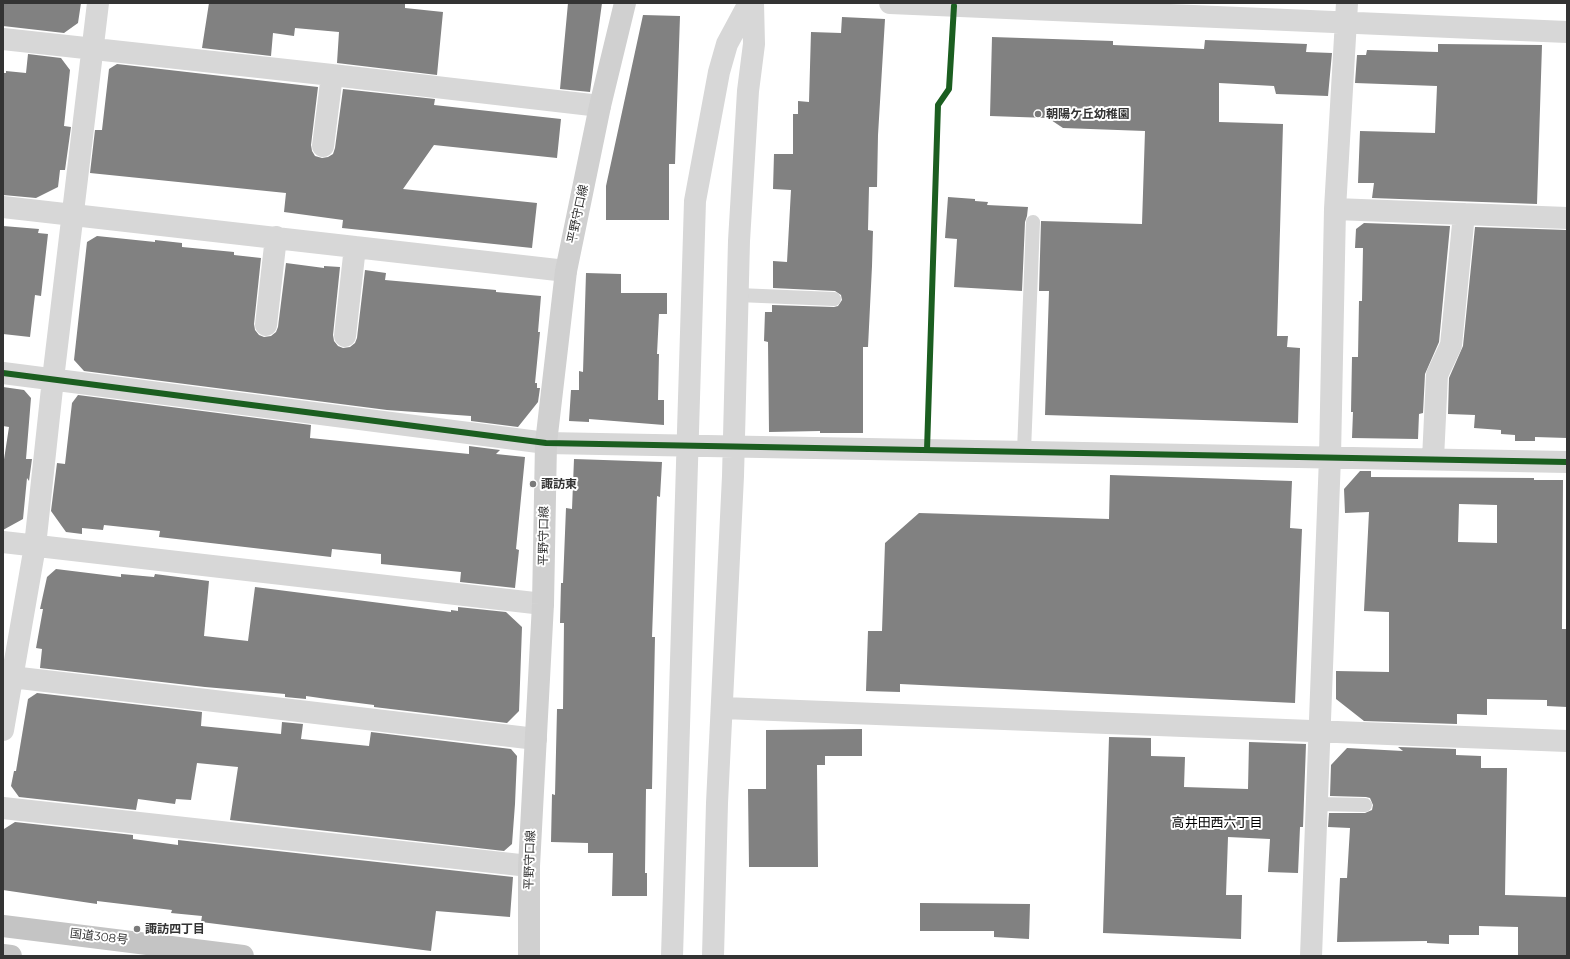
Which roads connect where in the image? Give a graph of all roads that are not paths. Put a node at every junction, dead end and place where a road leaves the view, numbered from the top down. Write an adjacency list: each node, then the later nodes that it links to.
1 (98, 3): 9 (street)
2 (624, 3): 11 (main road, 平野守口線)
3 (749, 3): 29 (street)
4 (753, 3): 22 (street)
5 (890, 3): 6 (street)
6 (1347, 12): 7 (street); 14 (street)
7 (1567, 32)
8 (3, 38): 9 (street)
9 (93, 49): 10 (street); 16 (street)
10 (332, 75): 11 (street); 12 (street)
11 (600, 106): 21 (main road, 平野守口線)
12 (323, 146)
13 (3, 207): 16 (street)
14 (1335, 209): 15 (street); 32 (street)
15 (1464, 214): 17 (street); 33 (street)
16 (73, 216): 19 (street); 27 (street)
17 (1567, 218)
18 (1034, 222): 31 (lane)
19 (276, 237): 20 (street); 24 (street)
20 (355, 247): 21 (street); 25 (street)
21 (566, 271): 28 (main road, 平野守口線)
22 (738, 295): 23 (lane); 30 (street)
23 (834, 299)
24 (266, 325)
25 (345, 336)
26 (3, 373): 27 (street)
27 (53, 379): 28 (street); 36 (street)
28 (546, 443): 29 (street); 37 (main road, 平野守口線)
29 (688, 446): 30 (street); 53 (street)
30 (734, 447): 31 (street); 39 (street)
31 (1024, 451): 32 (street)
32 (1330, 456): 33 (street); 41 (street)
33 (1434, 459): 34 (street)
34 (1567, 462)
35 (3, 542): 36 (street)
36 (35, 546): 37 (street); 38 (street)
37 (543, 604): 42 (main road, 平野守口線)
38 (8, 677): 40 (street); 42 (street)
39 (723, 708): 41 (street); 54 (street)
40 (3, 730)
41 (1320, 731): 43 (street); 44 (street)
42 (536, 739): 47 (main road, 平野守口線)
43 (1567, 741)
44 (1317, 804): 45 (lane); 55 (street)
45 (1365, 806)
46 (3, 808): 47 (street)
47 (529, 866): 52 (main road, 平野守口線)
48 (3, 926): 51 (highway, 国道308号)
49 (3, 955): 50 (highway)
50 (11, 956)
51 (243, 956)
52 (529, 956)
53 (672, 956)
54 (713, 956)
55 (1311, 956)

